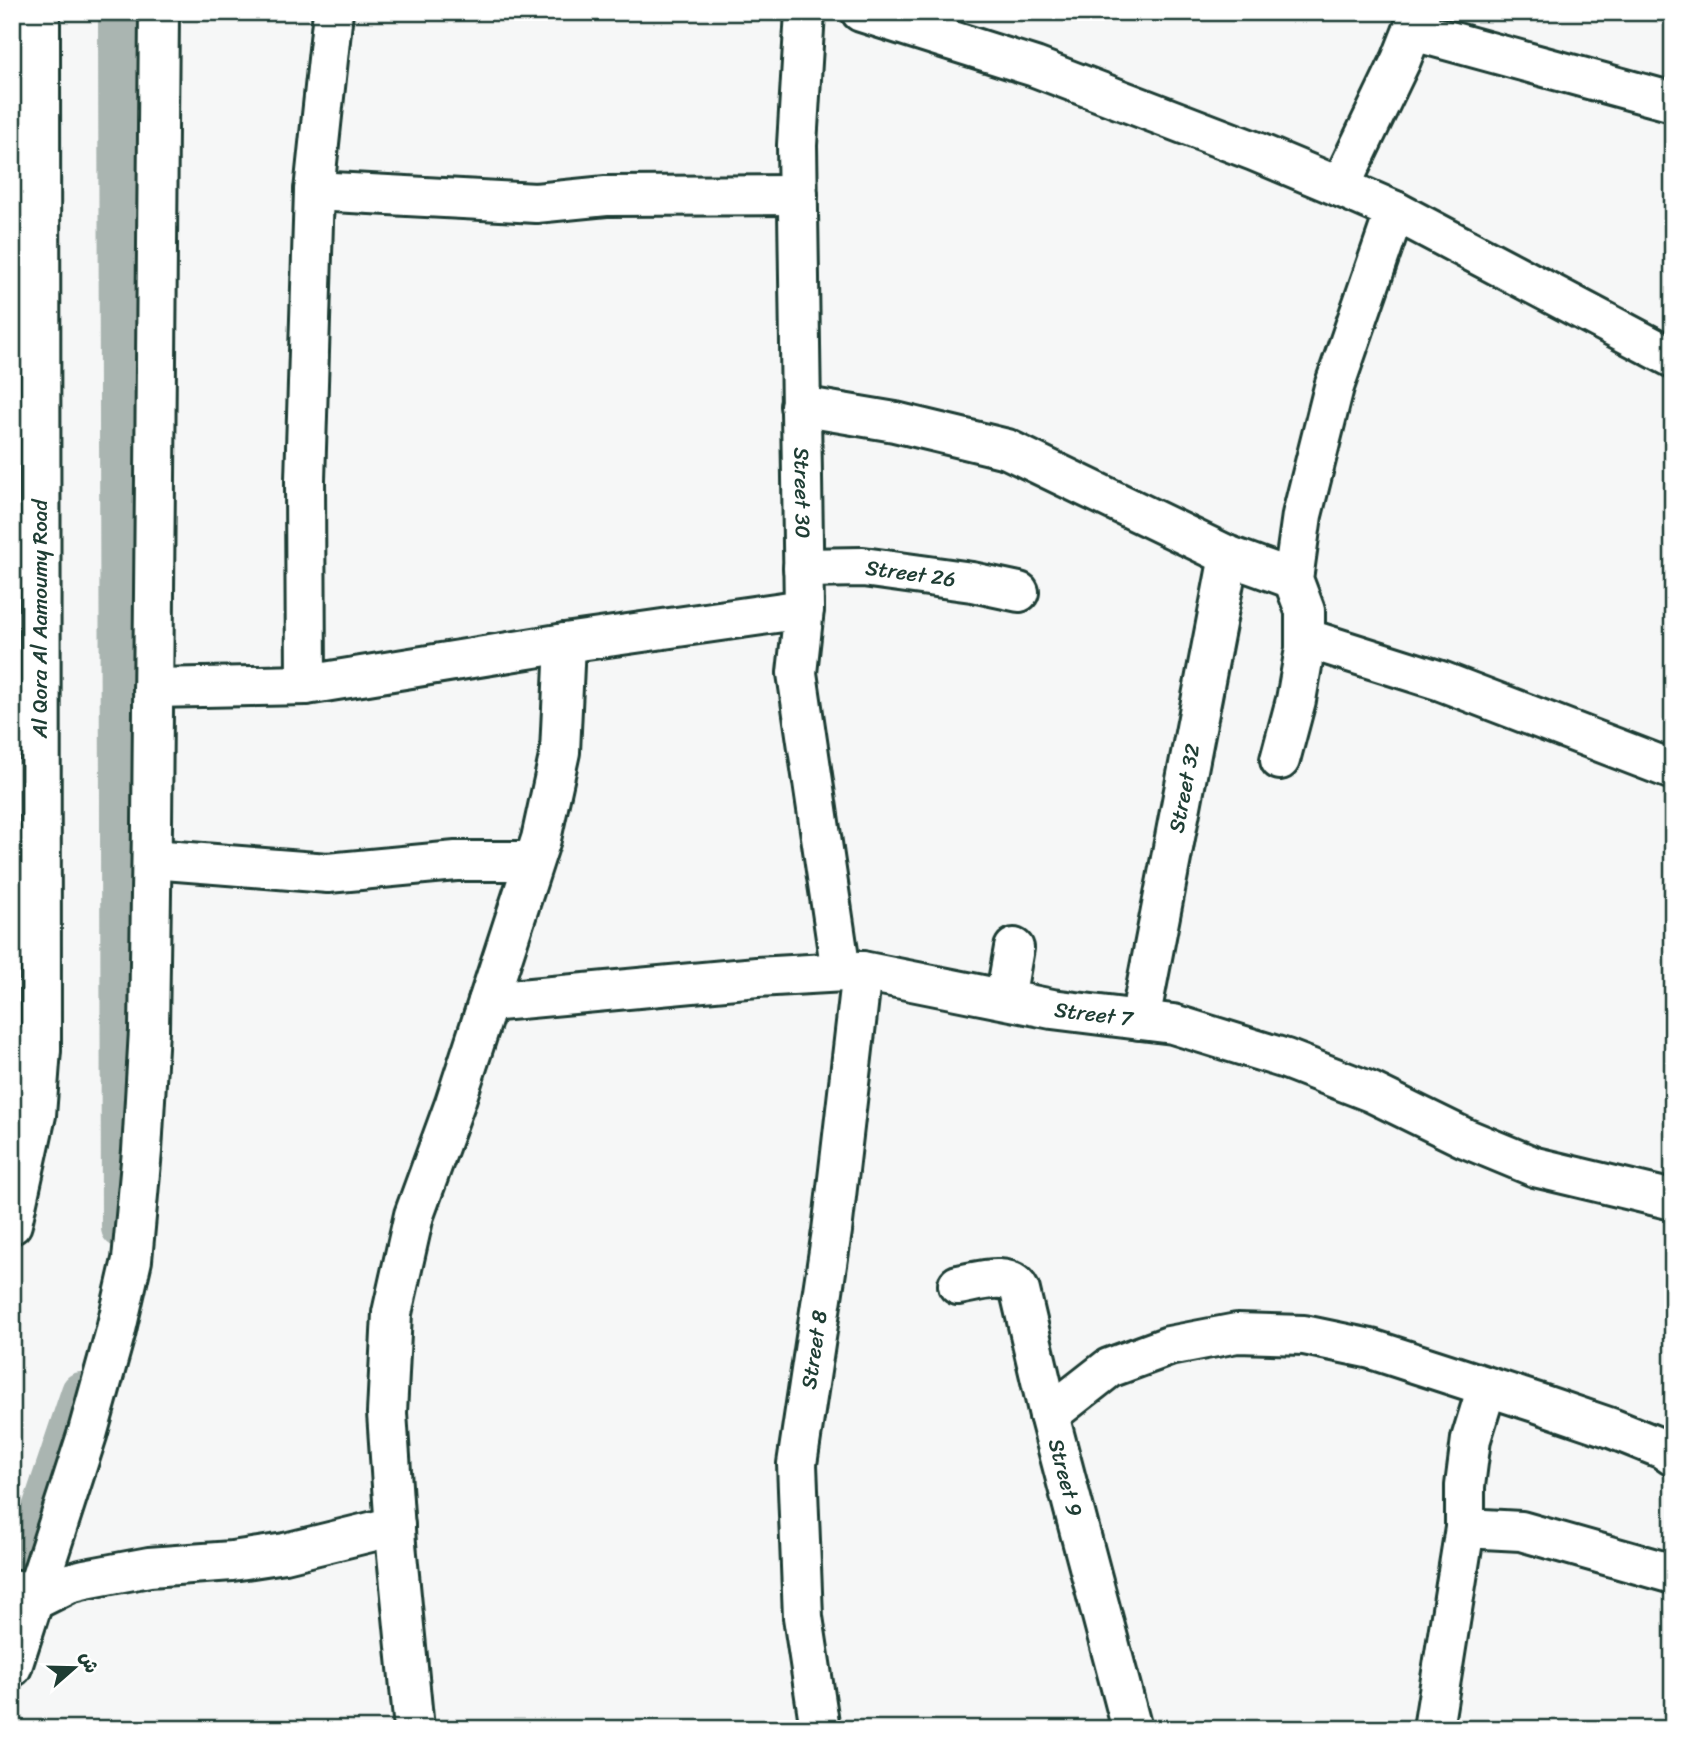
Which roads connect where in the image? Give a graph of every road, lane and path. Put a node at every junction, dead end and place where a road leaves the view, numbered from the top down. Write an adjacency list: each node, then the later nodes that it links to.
1 (40, 12): 32 (street, Al Qora Al Aamoumy Road)
2 (159, 12): 22 (street)
3 (333, 12): 9 (street)
4 (805, 12): 10 (street, Street 30)
5 (861, 12): 8 (street)
6 (1416, 22): 7 (street); 8 (street)
7 (1673, 102)
8 (1340, 187): 11 (street)
9 (314, 191): 10 (street); 21 (street)
10 (798, 195): 13 (street, Street 30)
11 (1395, 211): 12 (street); 16 (street)
12 (1673, 358)
13 (800, 406): 14 (street); 15 (street, Street 30)
14 (1229, 556): 16 (street); 31 (street, Street 32)
15 (803, 568): 17 (street, Street 26); 18 (street, Street 30)
16 (1293, 579): 19 (street)
17 (1019, 592)
18 (804, 609): 20 (street); 28 (street, Street 30)
19 (1305, 638): 23 (street); 24 (street)
20 (565, 643): 21 (street); 26 (street)
21 (306, 685): 22 (street)
22 (153, 688): 25 (street)
23 (1280, 760)
24 (1673, 769)
25 (152, 859): 26 (street); 42 (street)
26 (533, 861): 30 (street)
27 (1014, 948): 29 (street)
28 (852, 971): 29 (street, Street 7); 30 (street, Street 7); 45 (street, Street 8)
29 (1005, 999): 31 (street, Street 7)
30 (488, 1002): 39 (street)
31 (1140, 1020): 33 (street, Street 7)
32 (26, 1047): 34 (street, Al Qora Al Aamoumy Road)
33 (1673, 1199)
34 (12, 1224)
35 (958, 1285): 37 (street, Street 9)
36 (1488, 1387): 37 (street); 38 (street); 40 (street)
37 (1049, 1415): 46 (street, Street 9)
38 (1673, 1456)
39 (395, 1526): 42 (street); 44 (street)
40 (1465, 1528): 41 (street); 47 (street)
41 (1672, 1571)
42 (22, 1591): 43 (street)
43 (12, 1667)
44 (414, 1729)
45 (820, 1729)
46 (1132, 1729)
47 (1433, 1729)

